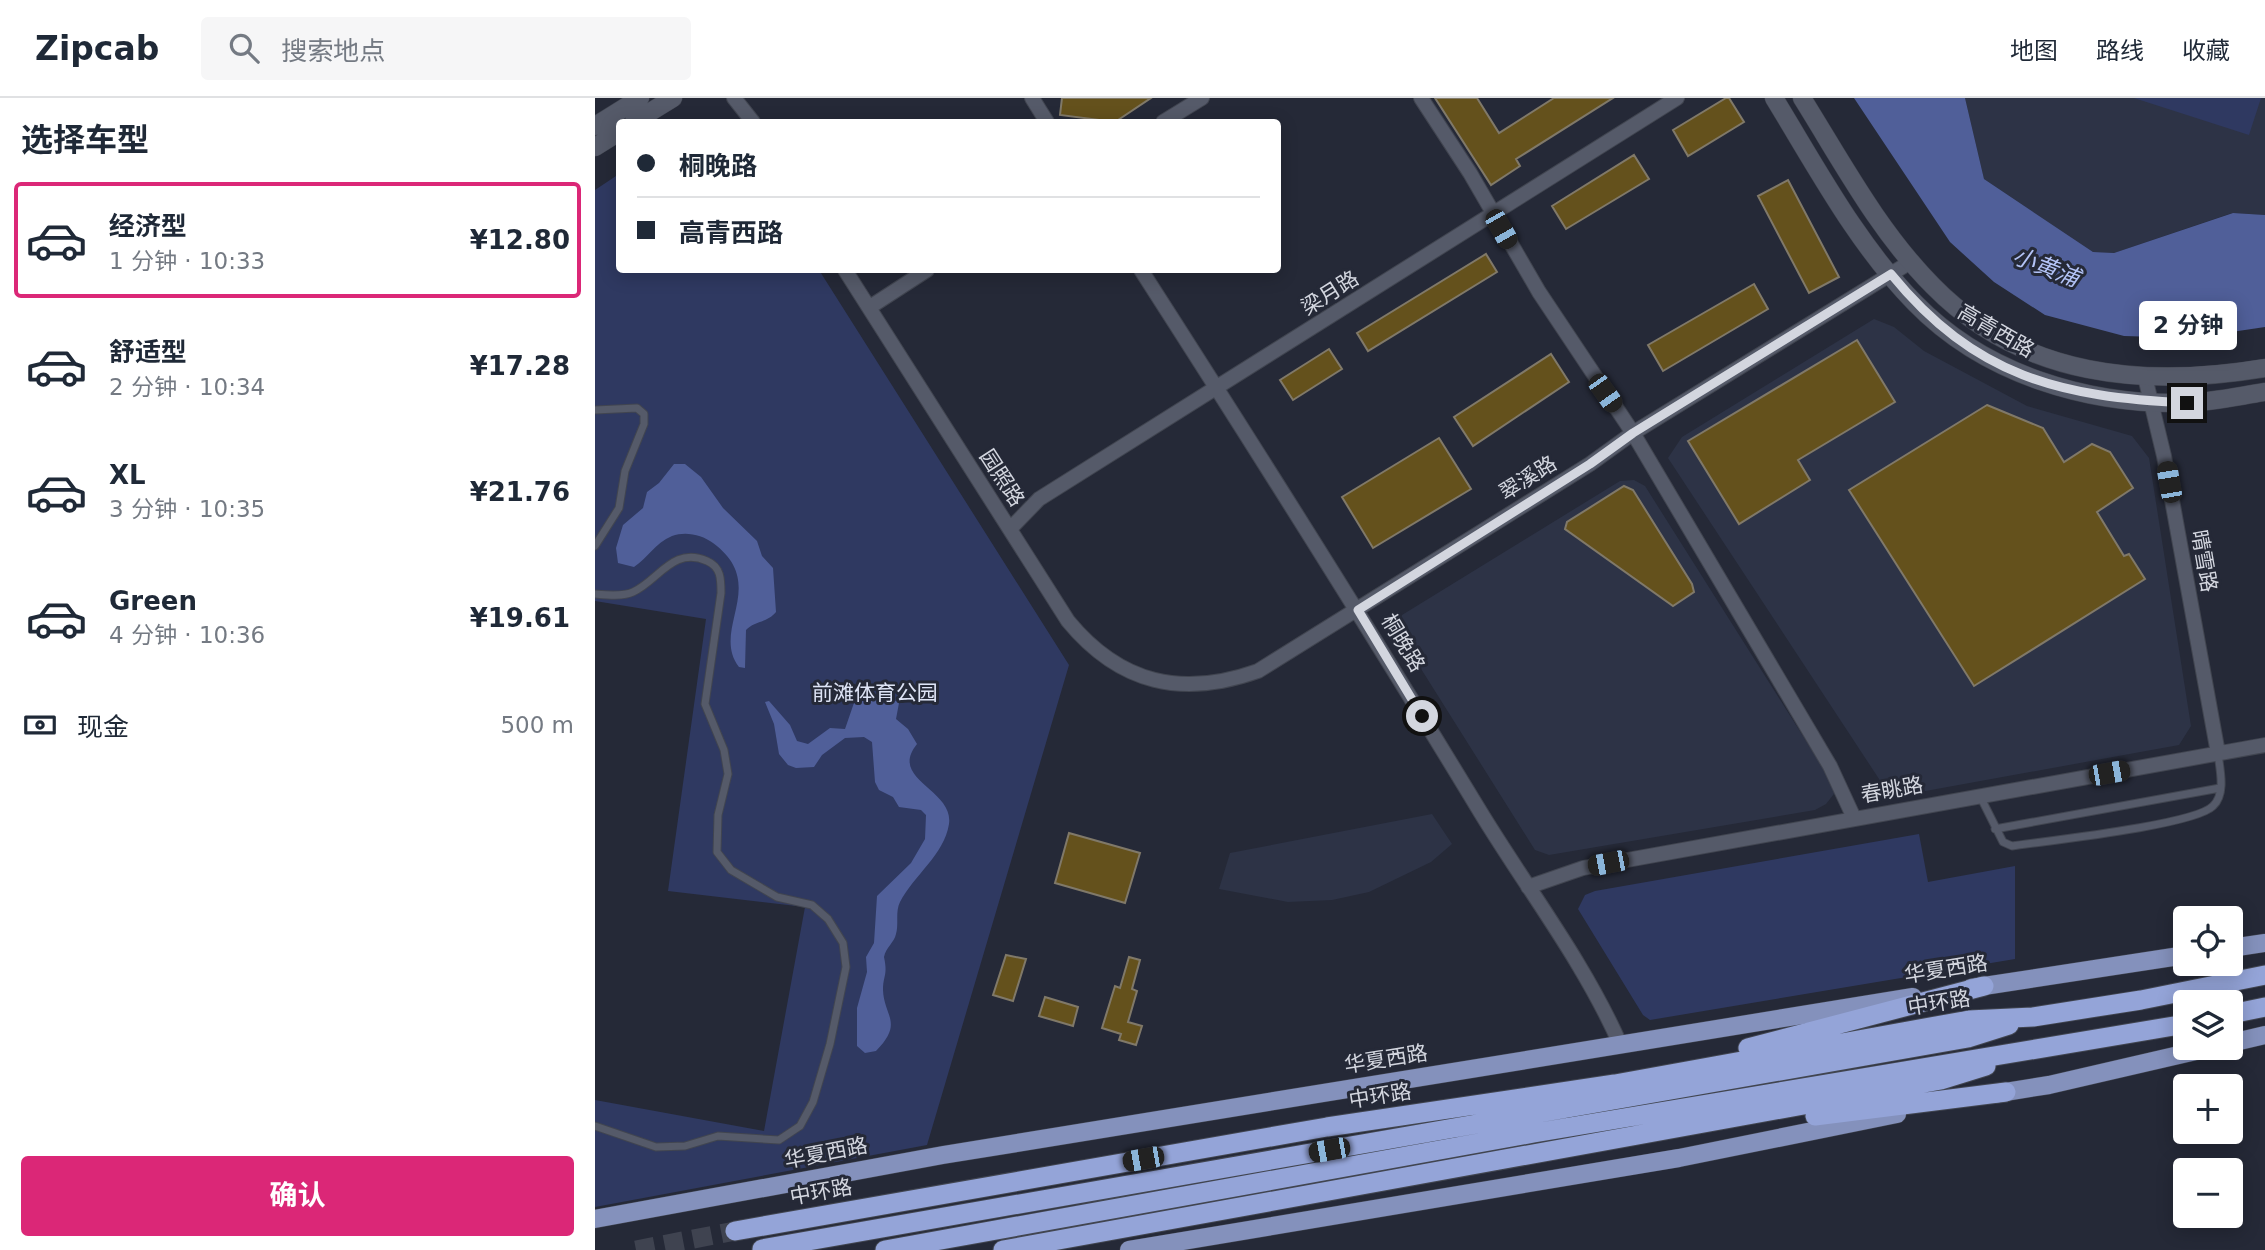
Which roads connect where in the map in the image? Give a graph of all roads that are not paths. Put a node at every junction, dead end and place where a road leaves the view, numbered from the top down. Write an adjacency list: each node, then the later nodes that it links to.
1 (640, 98): 14 (street)
2 (673, 98): 10 (street)
3 (734, 98): 11 (street)
4 (1032, 98): 12 (street)
5 (1202, 98): 13 (street)
6 (1421, 98): 17 (street)
7 (1677, 98): 17 (street, 梁月路)
8 (1774, 98): 22 (street, 高青西路)
9 (1802, 98): 18 (street, 高青西路)
10 (639, 119)
11 (751, 119)
12 (1045, 119)
13 (1168, 119)
14 (595, 126)
15 (616, 134): 16 (street)
16 (595, 147)
17 (1493, 215): 26 (street, 梁月路); 30 (street)
18 (1912, 261): 22 (street, 翠溪路); 25 (street, 高青西路)
19 (847, 273): 23 (street, 园照路)
20 (922, 273): 23 (street)
21 (1143, 273): 26 (street, 桐晚路)
22 (1891, 274): 28 (street, 高青西路); 30 (street, 翠溪路)
23 (870, 307): 31 (street, 园照路)
24 (2265, 368): 25 (street, 高青西路)
25 (2145, 377): 28 (street, 晴雪路)
26 (1217, 388): 31 (street, 梁月路); 34 (street, 桐晚路)
27 (2265, 392): 28 (street, 高青西路)
28 (2150, 401): 37 (street, 晴雪路)
29 (595, 410): 32 (lane)
30 (1633, 433): 34 (street, 翠溪路); 40 (street)
31 (1010, 528): 35 (street, 园照路)
32 (595, 546)
33 (595, 594): 59 (lane)
34 (1358, 610): 35 (street, 翠溪路); 42 (street, 桐晚路)
35 (1151, 680)
36 (2265, 745): 37 (street, 春眺路)
37 (2218, 753): 38 (lane); 39 (street, 春眺路)
38 (2220, 789): 41 (lane); 41 (lane)
39 (1980, 796): 40 (street, 春眺路); 41 (lane)
40 (1854, 818): 42 (street, 春眺路)
41 (1995, 829)
42 (1528, 887): 54 (street, 桐晚路)
43 (2265, 943): 44 (main road)
44 (2243, 946)
45 (2173, 957): 47 (main road, 华夏西路)
46 (2265, 975): 50 (highway, 中环路)
47 (1984, 986): 54 (main road, 华夏西路); 57 (highway)
48 (2265, 1007): 49 (highway)
49 (2243, 1012)
50 (2033, 1017): 57 (highway, 中环路); 63 (highway, 中环路)
51 (2173, 1026): 55 (highway)
52 (2265, 1035): 53 (main road)
53 (2243, 1040)
54 (1620, 1044): 61 (main road, 华夏西路)
55 (2034, 1052): 60 (highway); 64 (highway)
56 (2173, 1056): 58 (main road)
57 (1615, 1084): 62 (highway, 中环路)
58 (2006, 1091): 60 (highway); 66 (main road)
59 (595, 1126)
60 (1595, 1144): 65 (highway)
61 (595, 1219)
62 (735, 1231)
63 (762, 1249)
64 (885, 1250)
65 (1003, 1250)
66 (1129, 1250)

